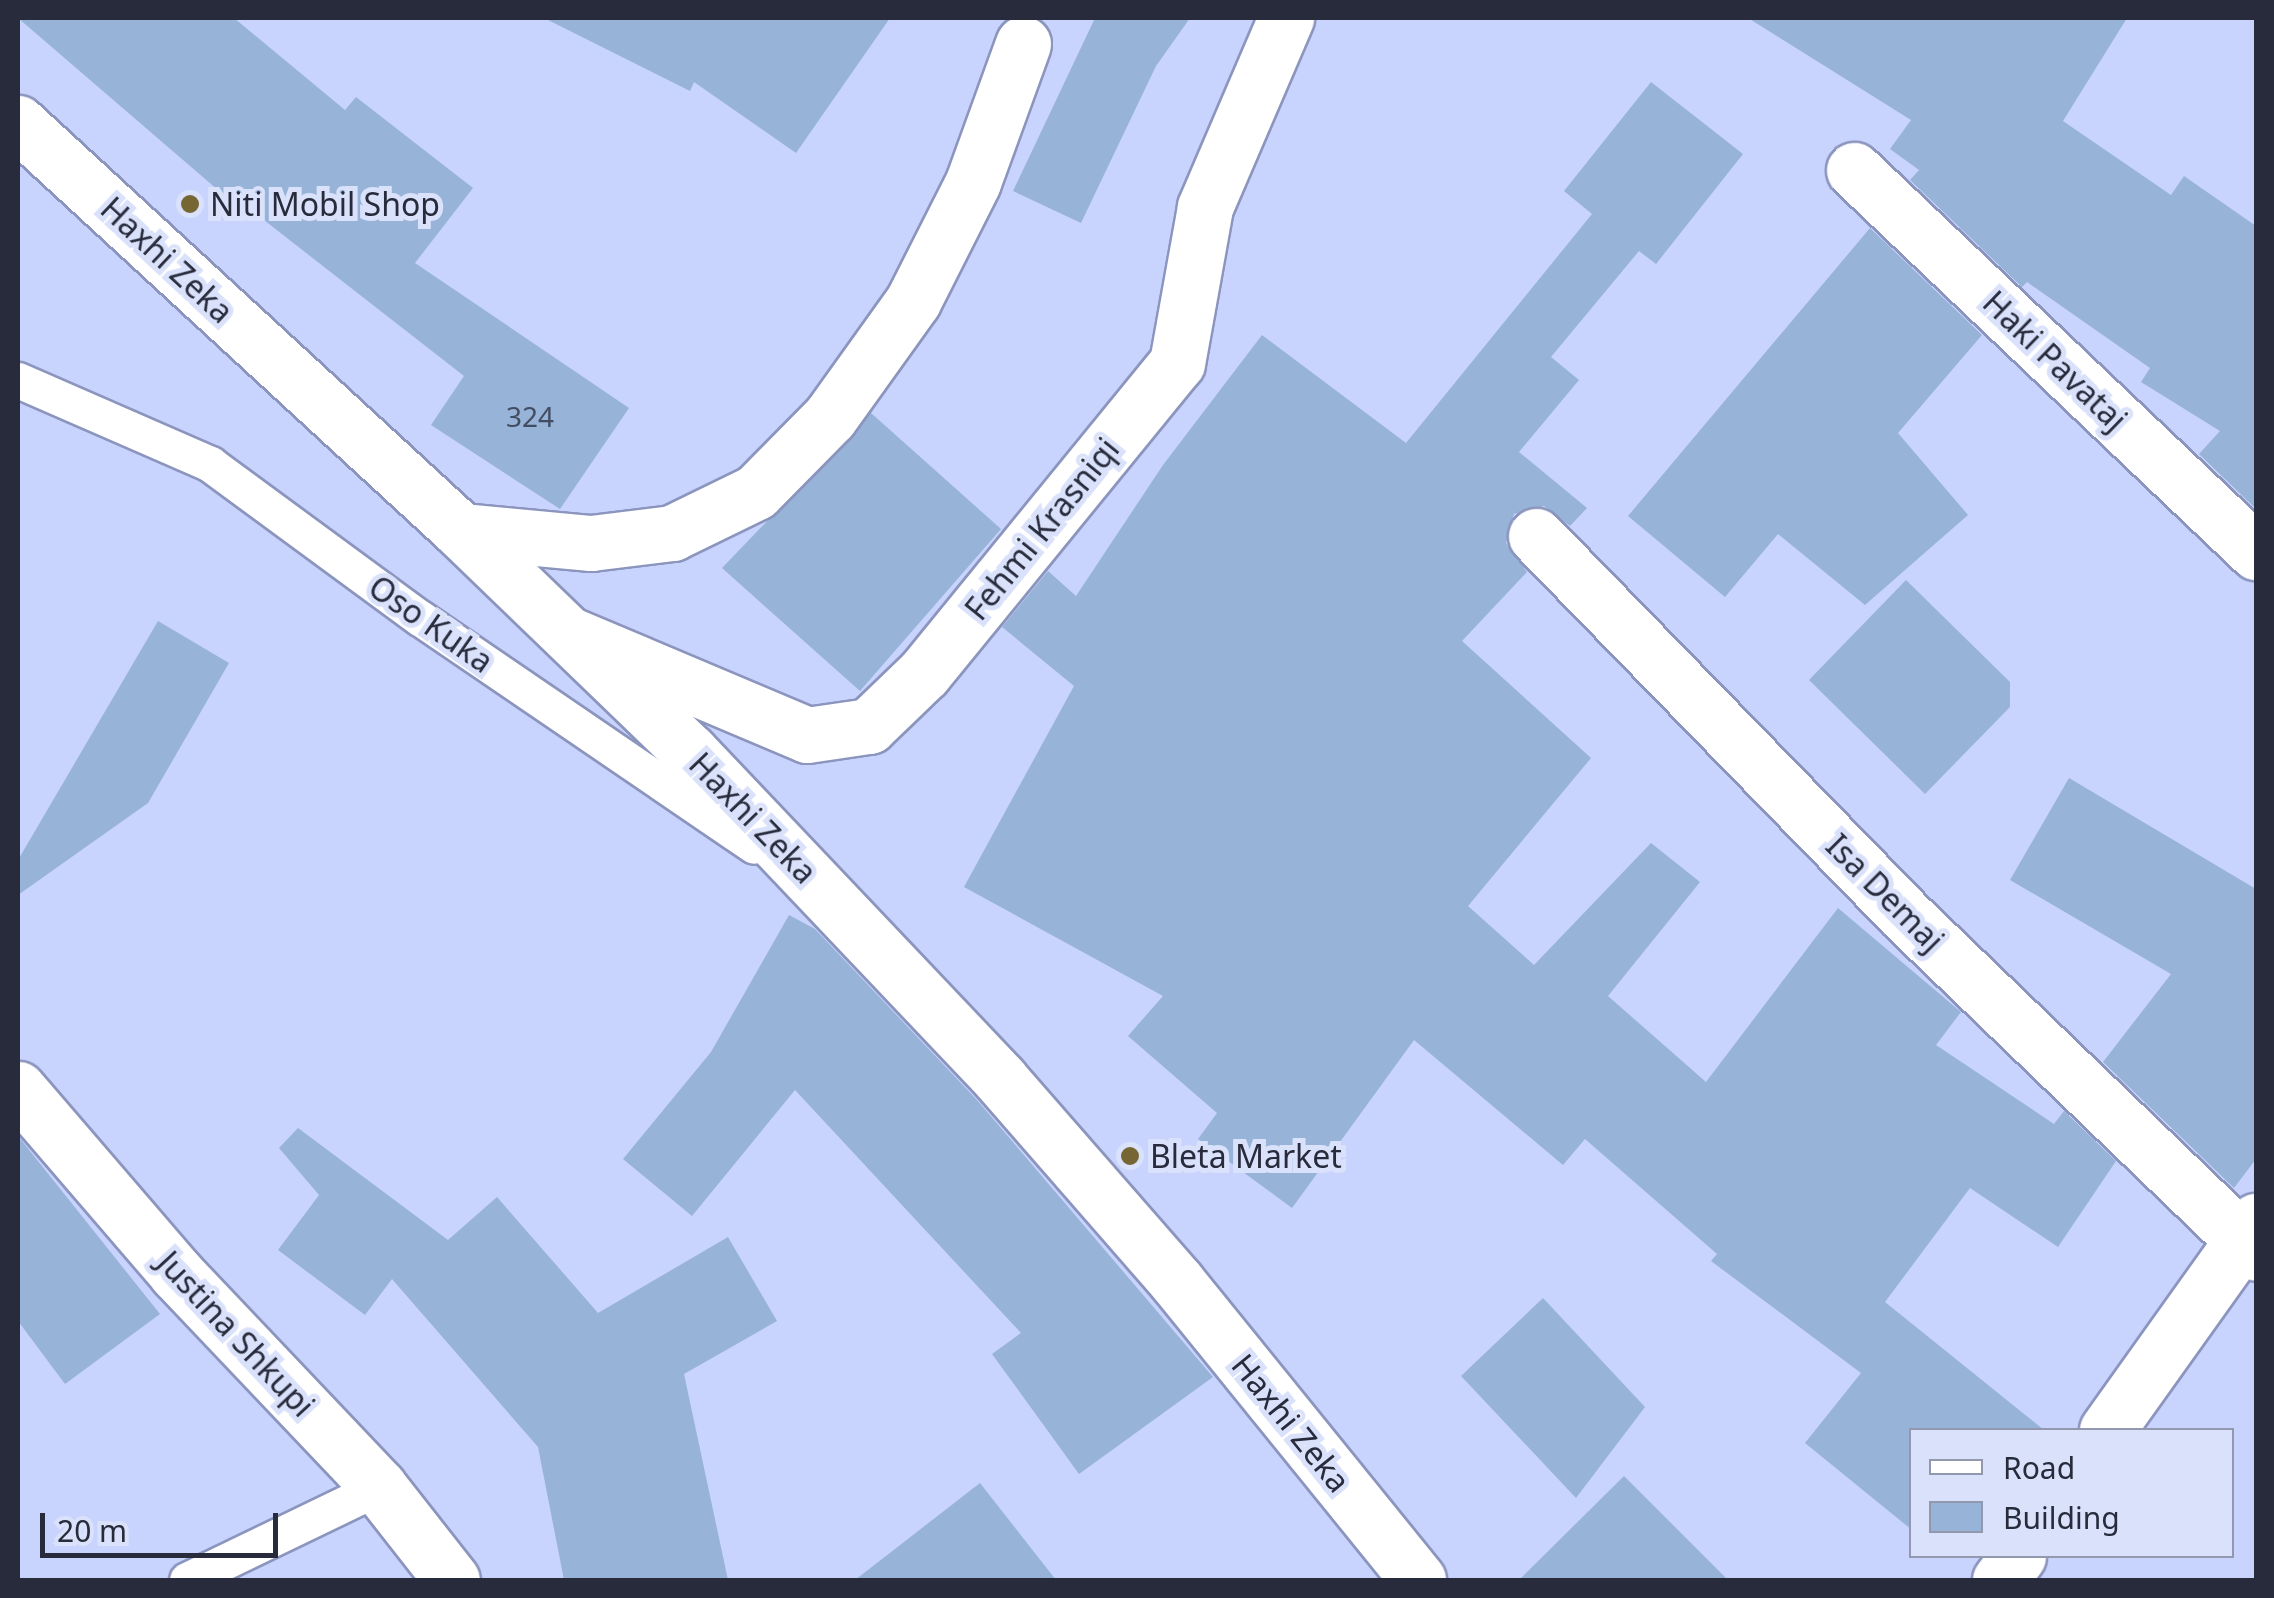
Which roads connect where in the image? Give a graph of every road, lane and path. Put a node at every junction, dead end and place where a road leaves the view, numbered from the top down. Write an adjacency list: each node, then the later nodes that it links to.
1 (1286, 18): 9 (street, Fehmi Krasniqi)
2 (1023, 44): 6 (street)
3 (18, 123): 6 (street, Haxhi Zeka)
4 (1854, 170): 8 (street, Haki Pavataj)
5 (18, 380): 10 (lane, Oso Kuka)
6 (462, 530): 9 (street, Haxhi Zeka)
7 (1536, 536): 12 (street, Isa Demaj)
8 (2256, 552)
9 (573, 636): 10 (street, Haxhi Zeka)
10 (829, 897): 18 (street, Haxhi Zeka)
11 (18, 1088): 14 (street, Justina Shkupi)
12 (2252, 1238): 13 (street)
13 (2110, 1428)
14 (379, 1487): 16 (lane); 17 (street, Justina Shkupi)
15 (2016, 1558): 19 (street)
16 (188, 1580)
17 (452, 1580)
18 (1418, 1580)
19 (2000, 1580)

